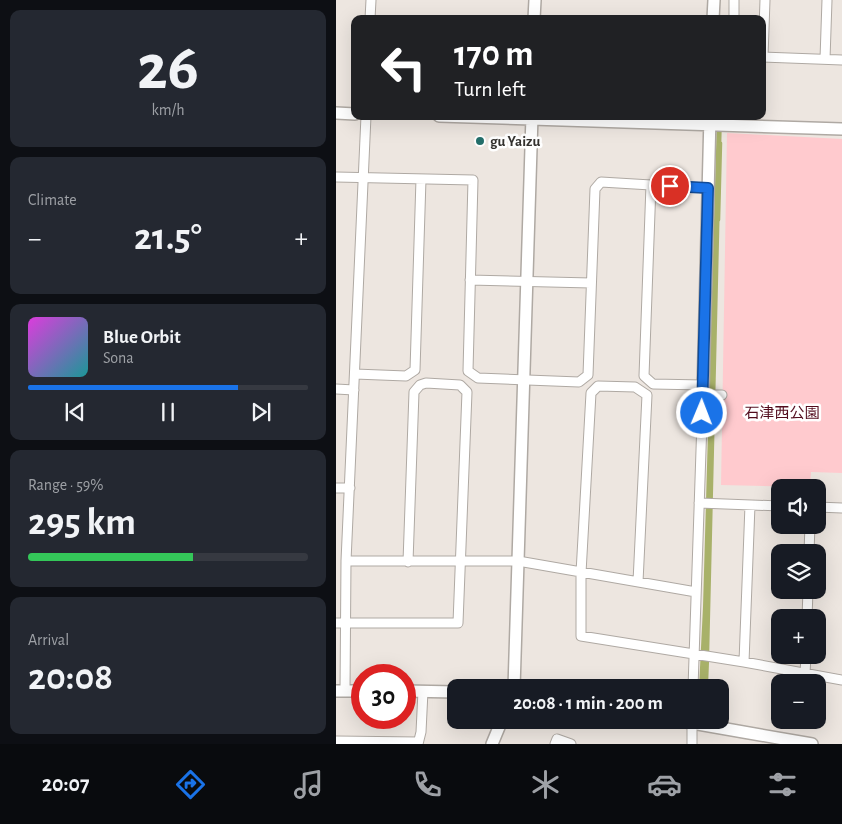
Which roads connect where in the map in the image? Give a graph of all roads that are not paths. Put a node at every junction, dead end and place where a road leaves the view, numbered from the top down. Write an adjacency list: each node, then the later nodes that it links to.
1 (371, 0): 7 (street)
2 (535, 0): 8 (street)
3 (714, 0): 9 (street)
4 (734, 0): 10 (street)
5 (765, 0): 11 (street)
6 (827, 0): 13 (street)
7 (370, 15)
8 (534, 15)
9 (713, 15)
10 (734, 15)
11 (764, 15)
12 (766, 57): 13 (street)
13 (825, 59): 14 (street)
14 (842, 60)
15 (336, 113): 16 (street)
16 (351, 114)
17 (366, 120): 24 (street)
18 (532, 120): 29 (street)
19 (651, 120): 20 (street)
20 (710, 121): 21 (street); 27 (street)
21 (729, 121): 22 (street)
22 (842, 129)
23 (336, 177): 24 (street)
24 (364, 177): 25 (street); 31 (street)
25 (421, 179): 28 (street); 31 (street)
26 (651, 185): 27 (street); 30 (street); 35 (street)
27 (708, 188): 35 (street)
28 (470, 280): 29 (street); 32 (street)
29 (527, 282): 30 (street); 32 (street)
30 (591, 283): 32 (street)
31 (355, 374): 34 (street)
32 (525, 380): 45 (street)
33 (336, 389): 34 (street)
34 (354, 390): 38 (street)
35 (703, 391): 36 (street); 39 (street)
36 (722, 395)
37 (336, 488): 38 (street)
38 (350, 488): 44 (street)
39 (701, 503): 40 (street); 50 (street)
40 (750, 505): 41 (street); 54 (street)
41 (771, 506)
42 (826, 507): 43 (street)
43 (842, 508)
44 (346, 561): 46 (street); 52 (street)
45 (518, 561): 47 (street); 48 (street); 58 (street)
46 (408, 562): 47 (street); 47 (street)
47 (460, 562): 52 (street)
48 (581, 573): 49 (street); 49 (street); 53 (street)
49 (638, 582): 50 (street)
50 (696, 592): 53 (street)
51 (336, 623): 52 (street)
52 (346, 623): 61 (street)
53 (696, 655): 54 (street); 59 (street)
54 (744, 662): 56 (street)
55 (806, 664): 56 (street)
56 (805, 674)
57 (826, 677): 60 (street)
58 (514, 679)
59 (694, 679)
60 (842, 680)
61 (341, 691)
62 (416, 692): 63 (street)
63 (423, 692): 64 (street); 69 (street)
64 (447, 692)
65 (498, 729): 70 (street)
66 (693, 729): 73 (street)
67 (727, 729): 74 (street)
68 (336, 741): 69 (street)
69 (418, 743)
70 (492, 744)
71 (555, 744): 72 (street)
72 (571, 744)
73 (692, 744)
74 (812, 744)

